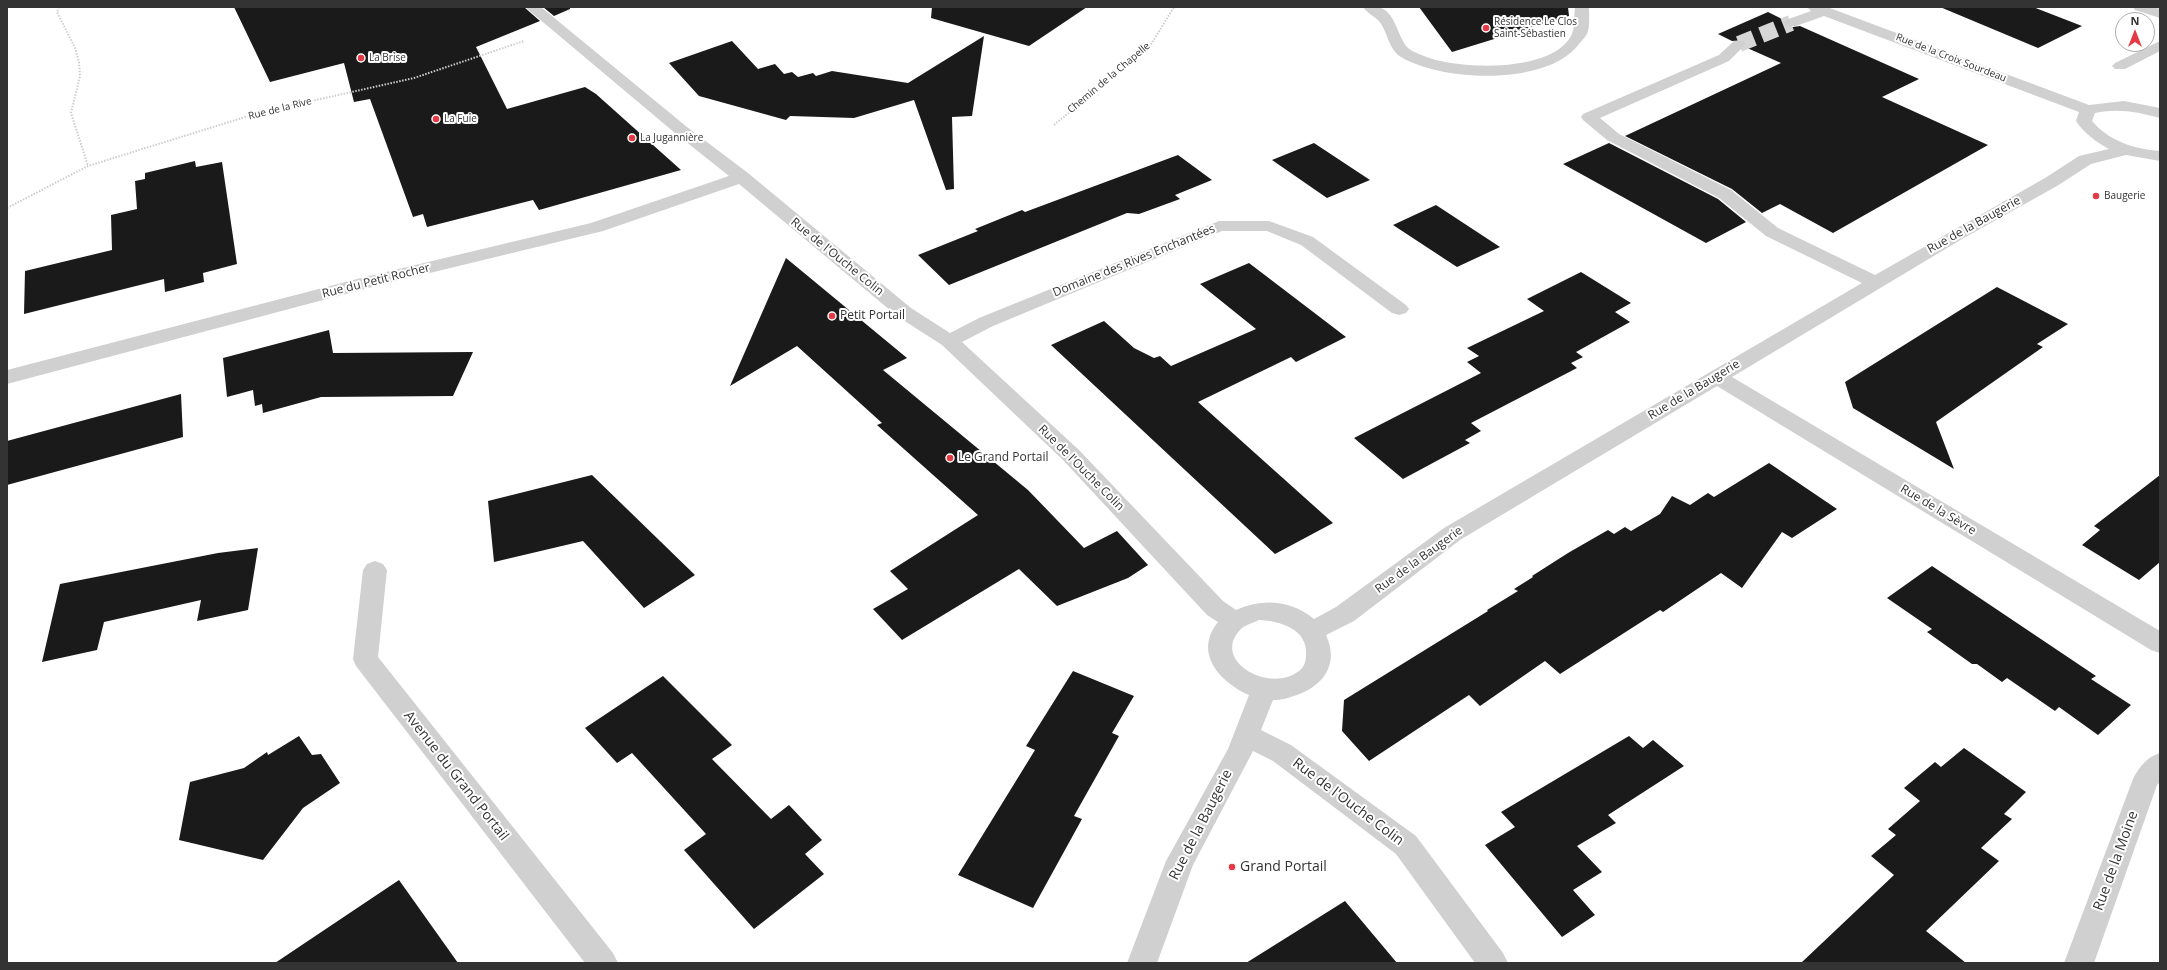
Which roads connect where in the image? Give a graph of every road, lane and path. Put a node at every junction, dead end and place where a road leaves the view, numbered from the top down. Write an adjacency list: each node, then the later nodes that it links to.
1 (59, 7): 21 (path)
2 (532, 7): 10 (street, Rue de l'Ouche Colin)
3 (1174, 7): 16 (path, Chemin de la Chapelle)
4 (1370, 7): 5 (street)
5 (1582, 7)
6 (2140, 7): 8 (street)
7 (1819, 9): 9 (street); 14 (street, Rue de la Croix Sourdeau)
8 (2160, 14)
9 (1792, 23)
10 (560, 30): 21 (path, Rue de la Rive); 22 (street, Rue de l'Ouche Colin)
11 (1739, 44): 24 (street)
12 (2160, 45): 13 (street)
13 (2120, 66)
14 (2088, 110): 15 (street); 17 (street)
15 (2160, 114)
16 (1054, 125)
17 (2101, 139): 18 (street); 20 (street, Rue de la Baugerie)
18 (2127, 150): 19 (street); 20 (street, Rue de la Baugerie)
19 (2160, 156)
20 (2085, 160): 24 (street, Rue de la Baugerie)
21 (88, 166): 23 (path, Rue de la Rive)
22 (742, 177): 26 (street, Rue de l'Ouche Colin); 28 (street, Rue du Petit Rocher)
23 (7, 208)
24 (1875, 282): 27 (street, Rue de la Baugerie)
25 (1399, 309): 26 (street, Domaine des Rives Enchantées)
26 (950, 341): 30 (street, Rue de l'Ouche Colin)
27 (1716, 376): 31 (street, Rue de la Baugerie); 32 (street, Rue de la Sèvre)
28 (7, 377)
29 (376, 570): 36 (street, Avenue du Grand Portail)
30 (1233, 620): 31 (street); 33 (street)
31 (1311, 631): 33 (street)
32 (2157, 637)
33 (1264, 689): 34 (street, Rue de la Baugerie)
34 (1246, 735): 37 (street, Rue de la Baugerie); 38 (street, Rue de l'Ouche Colin)
35 (2160, 764): 39 (street, Rue de la Moine)
36 (603, 963)
37 (1142, 963)
38 (1492, 963)
39 (2079, 963)

